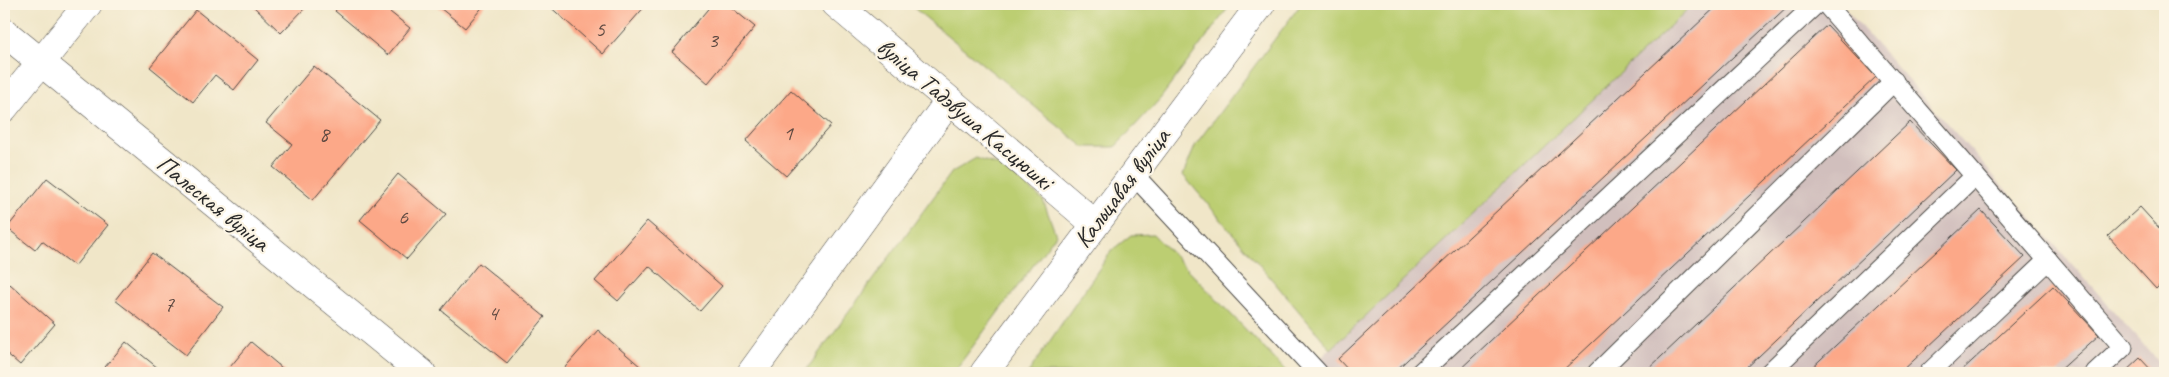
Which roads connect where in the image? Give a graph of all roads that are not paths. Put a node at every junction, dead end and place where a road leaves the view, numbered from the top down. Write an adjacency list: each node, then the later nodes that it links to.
1 (88, 4): 7 (street)
2 (836, 4): 9 (street, вуліца Тадэвуша Касцюшкі)
3 (1261, 4): 11 (street, Кальцавая вуліца)
4 (1816, 4): 19 (lane)
5 (1826, 4): 8 (lane)
6 (4, 32): 7 (street, Палеская вуліца)
7 (42, 62): 10 (street); 15 (street, Палеская вуліца)
8 (1894, 82): 12 (lane); 20 (lane)
9 (949, 101): 13 (street, вуліца Тадэвуша Касцюшкі); 16 (street)
10 (4, 108)
11 (1132, 174): 13 (street, Кальцавая вуліца); 18 (lane)
12 (1975, 176): 14 (lane); 21 (lane)
13 (1095, 224): 17 (street, Кальцавая вуліца)
14 (2048, 260): 22 (lane); 23 (lane)
15 (422, 373)
16 (751, 373)
17 (984, 373)
18 (1318, 373)
19 (1420, 373)
20 (1597, 373)
21 (1769, 373)
22 (1929, 373)
23 (2095, 373)

